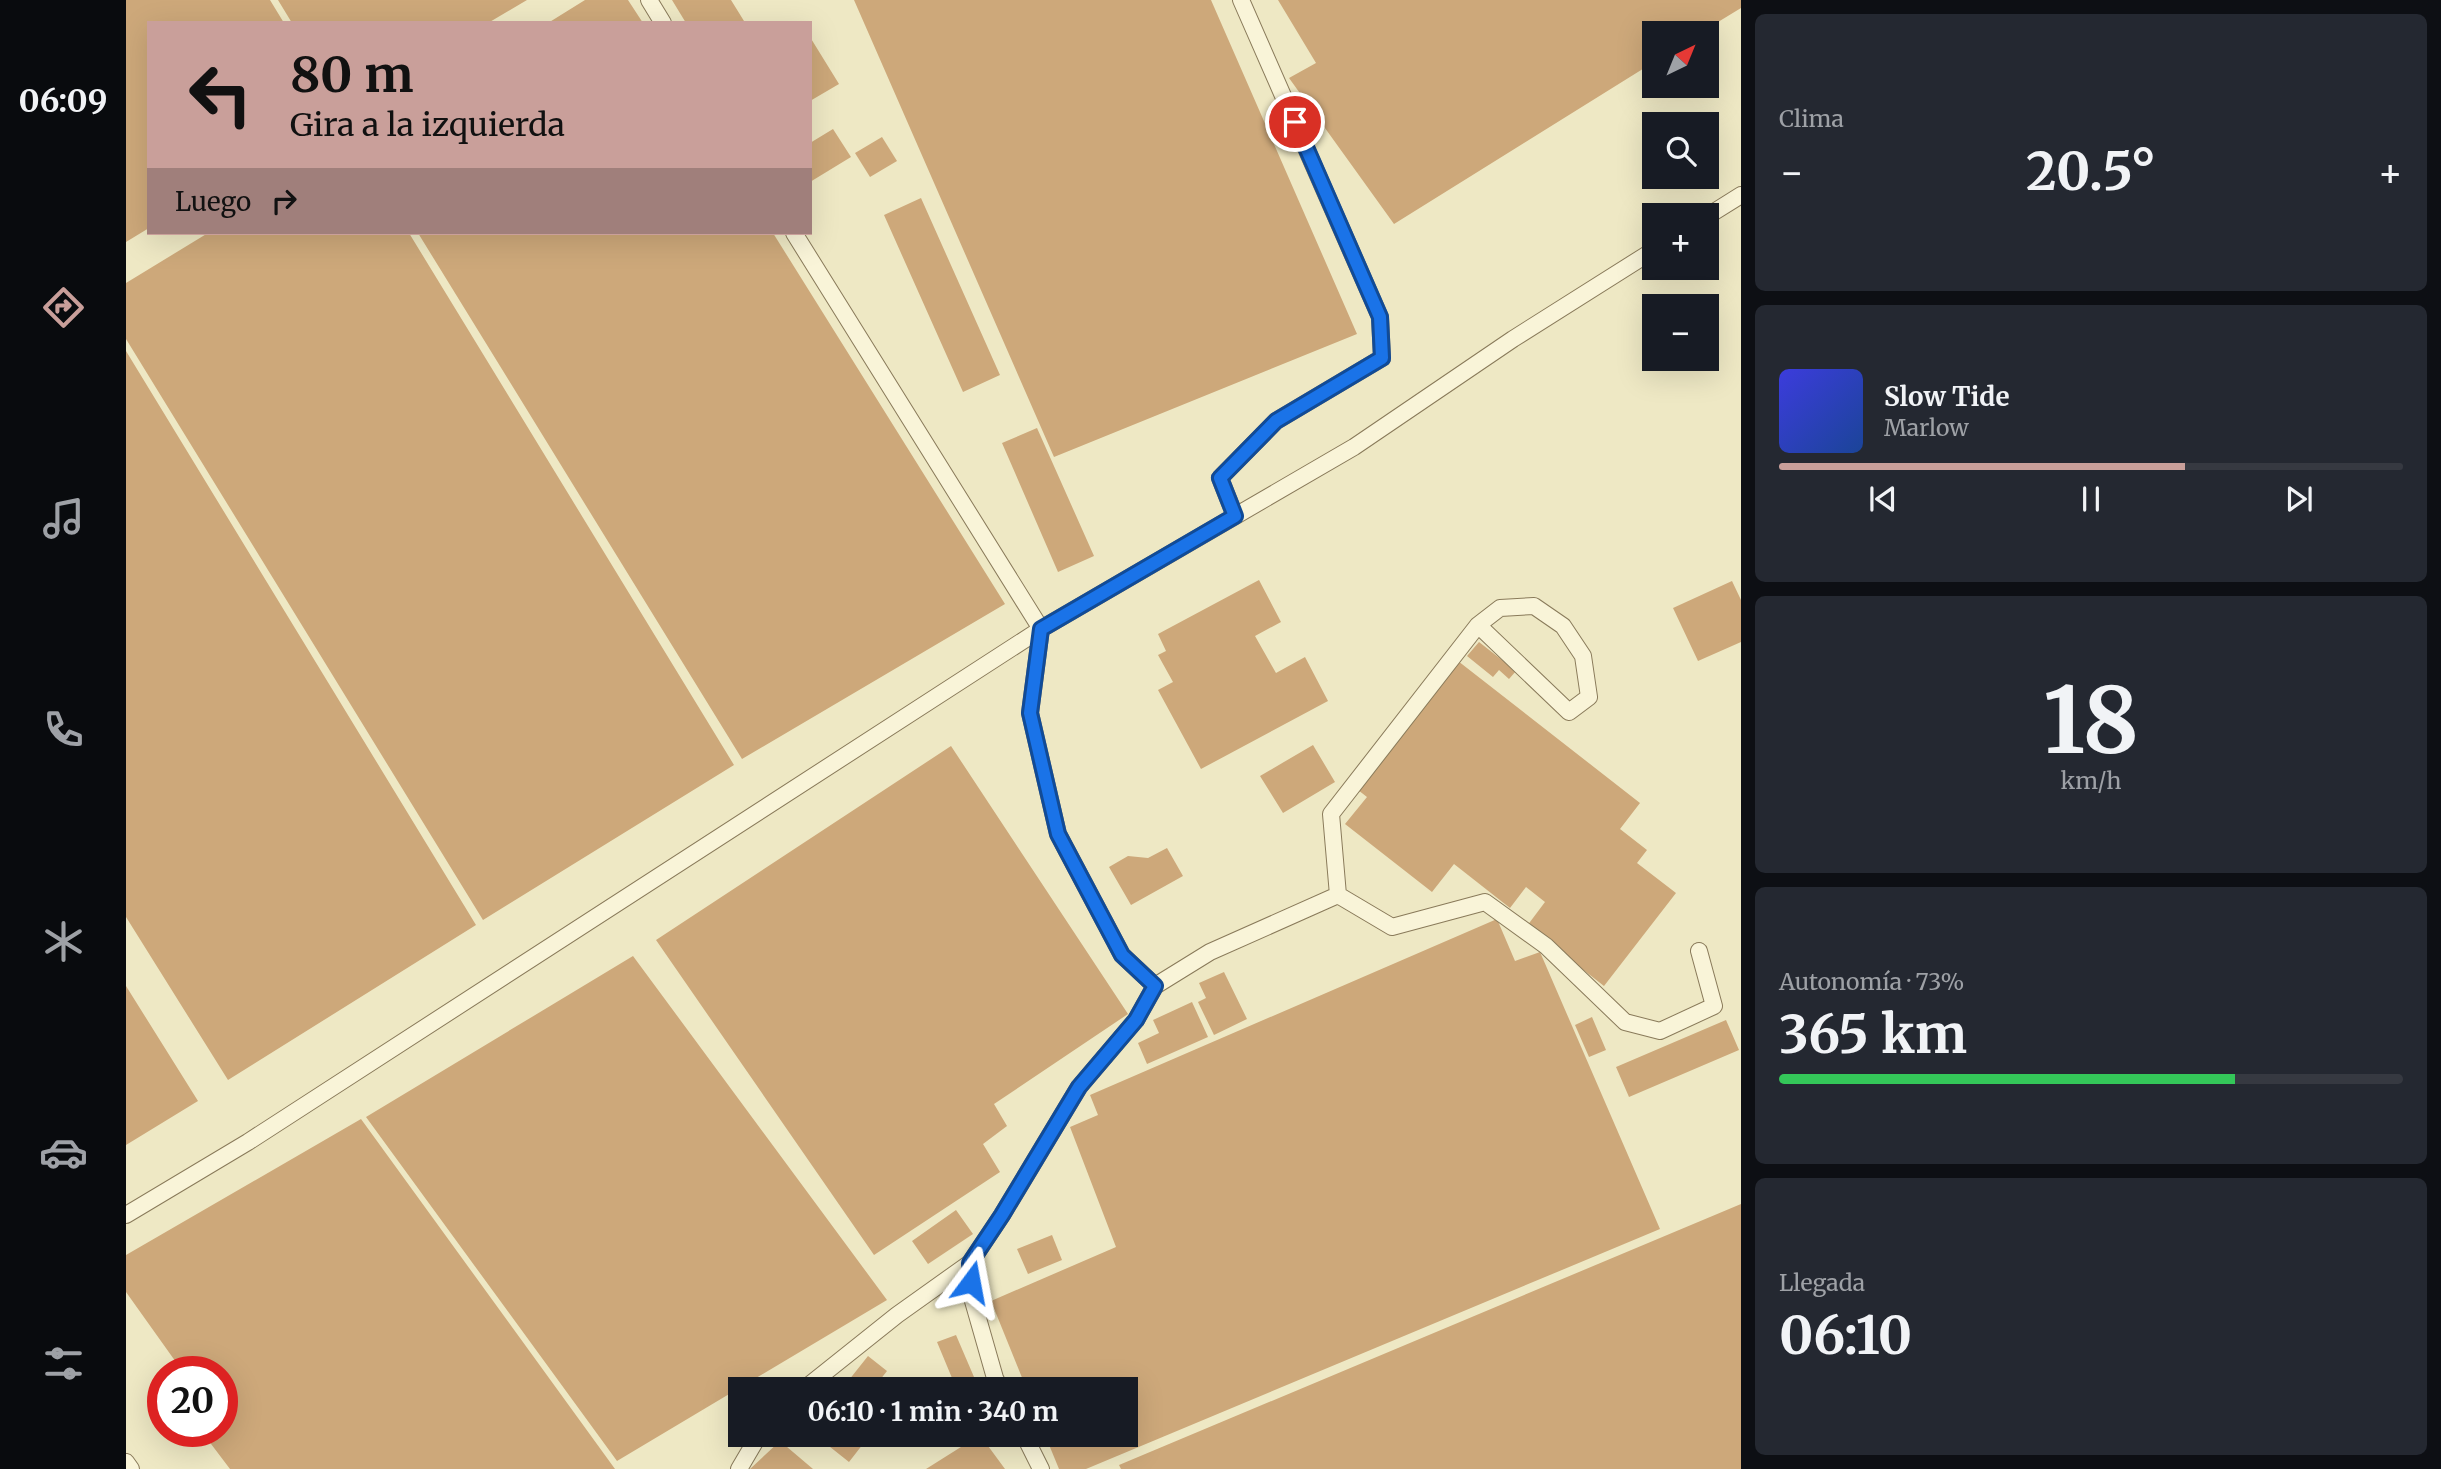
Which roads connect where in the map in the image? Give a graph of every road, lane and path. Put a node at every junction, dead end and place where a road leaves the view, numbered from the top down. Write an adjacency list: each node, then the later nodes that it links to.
1 (649, 0): 3 (lane)
2 (1241, 0): 8 (lane)
3 (662, 21)
4 (1741, 195): 5 (lane)
5 (1719, 209)
6 (795, 235): 10 (lane)
7 (1642, 258): 8 (lane)
8 (1235, 516): 10 (lane)
9 (1478, 625): 9 (lane); 11 (lane)
10 (1041, 629): 13 (lane); 14 (lane)
11 (1338, 895): 12 (lane); 13 (lane)
12 (1699, 951)
13 (1155, 986): 15 (lane)
14 (126, 1215)
15 (970, 1263): 16 (lane); 17 (lane)
16 (819, 1377)
17 (995, 1377)
18 (752, 1447): 22 (lane)
19 (1030, 1447): 23 (lane)
20 (126, 1462): 21 (lane)
21 (131, 1469)
22 (739, 1469)
23 (1041, 1469)

